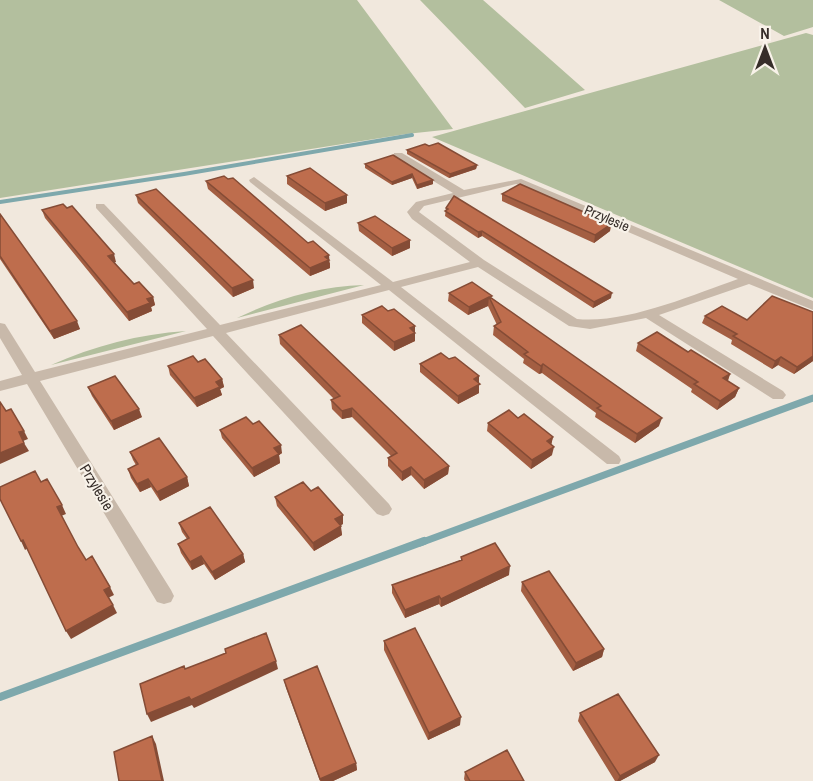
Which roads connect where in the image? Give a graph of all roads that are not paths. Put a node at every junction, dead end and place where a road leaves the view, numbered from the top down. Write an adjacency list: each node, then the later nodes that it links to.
1 (398, 155): 3 (street)
2 (254, 180): 7 (street)
3 (461, 193): 5 (street, Przylesie); 6 (street, Przylesie)
4 (100, 206): 11 (street)
5 (480, 263): 7 (street); 9 (street, Przylesie)
6 (750, 279): 8 (street, Przylesie); 9 (street, Przylesie)
7 (391, 286): 11 (street); 15 (street)
8 (813, 306)
9 (647, 313): 14 (street)
10 (0, 327): 12 (street, Przylesie)
11 (217, 330): 12 (street); 16 (street)
12 (30, 378): 13 (street); 17 (street, Przylesie)
13 (0, 386)
14 (778, 395)
15 (613, 460)
16 (383, 509)
17 (164, 596)

